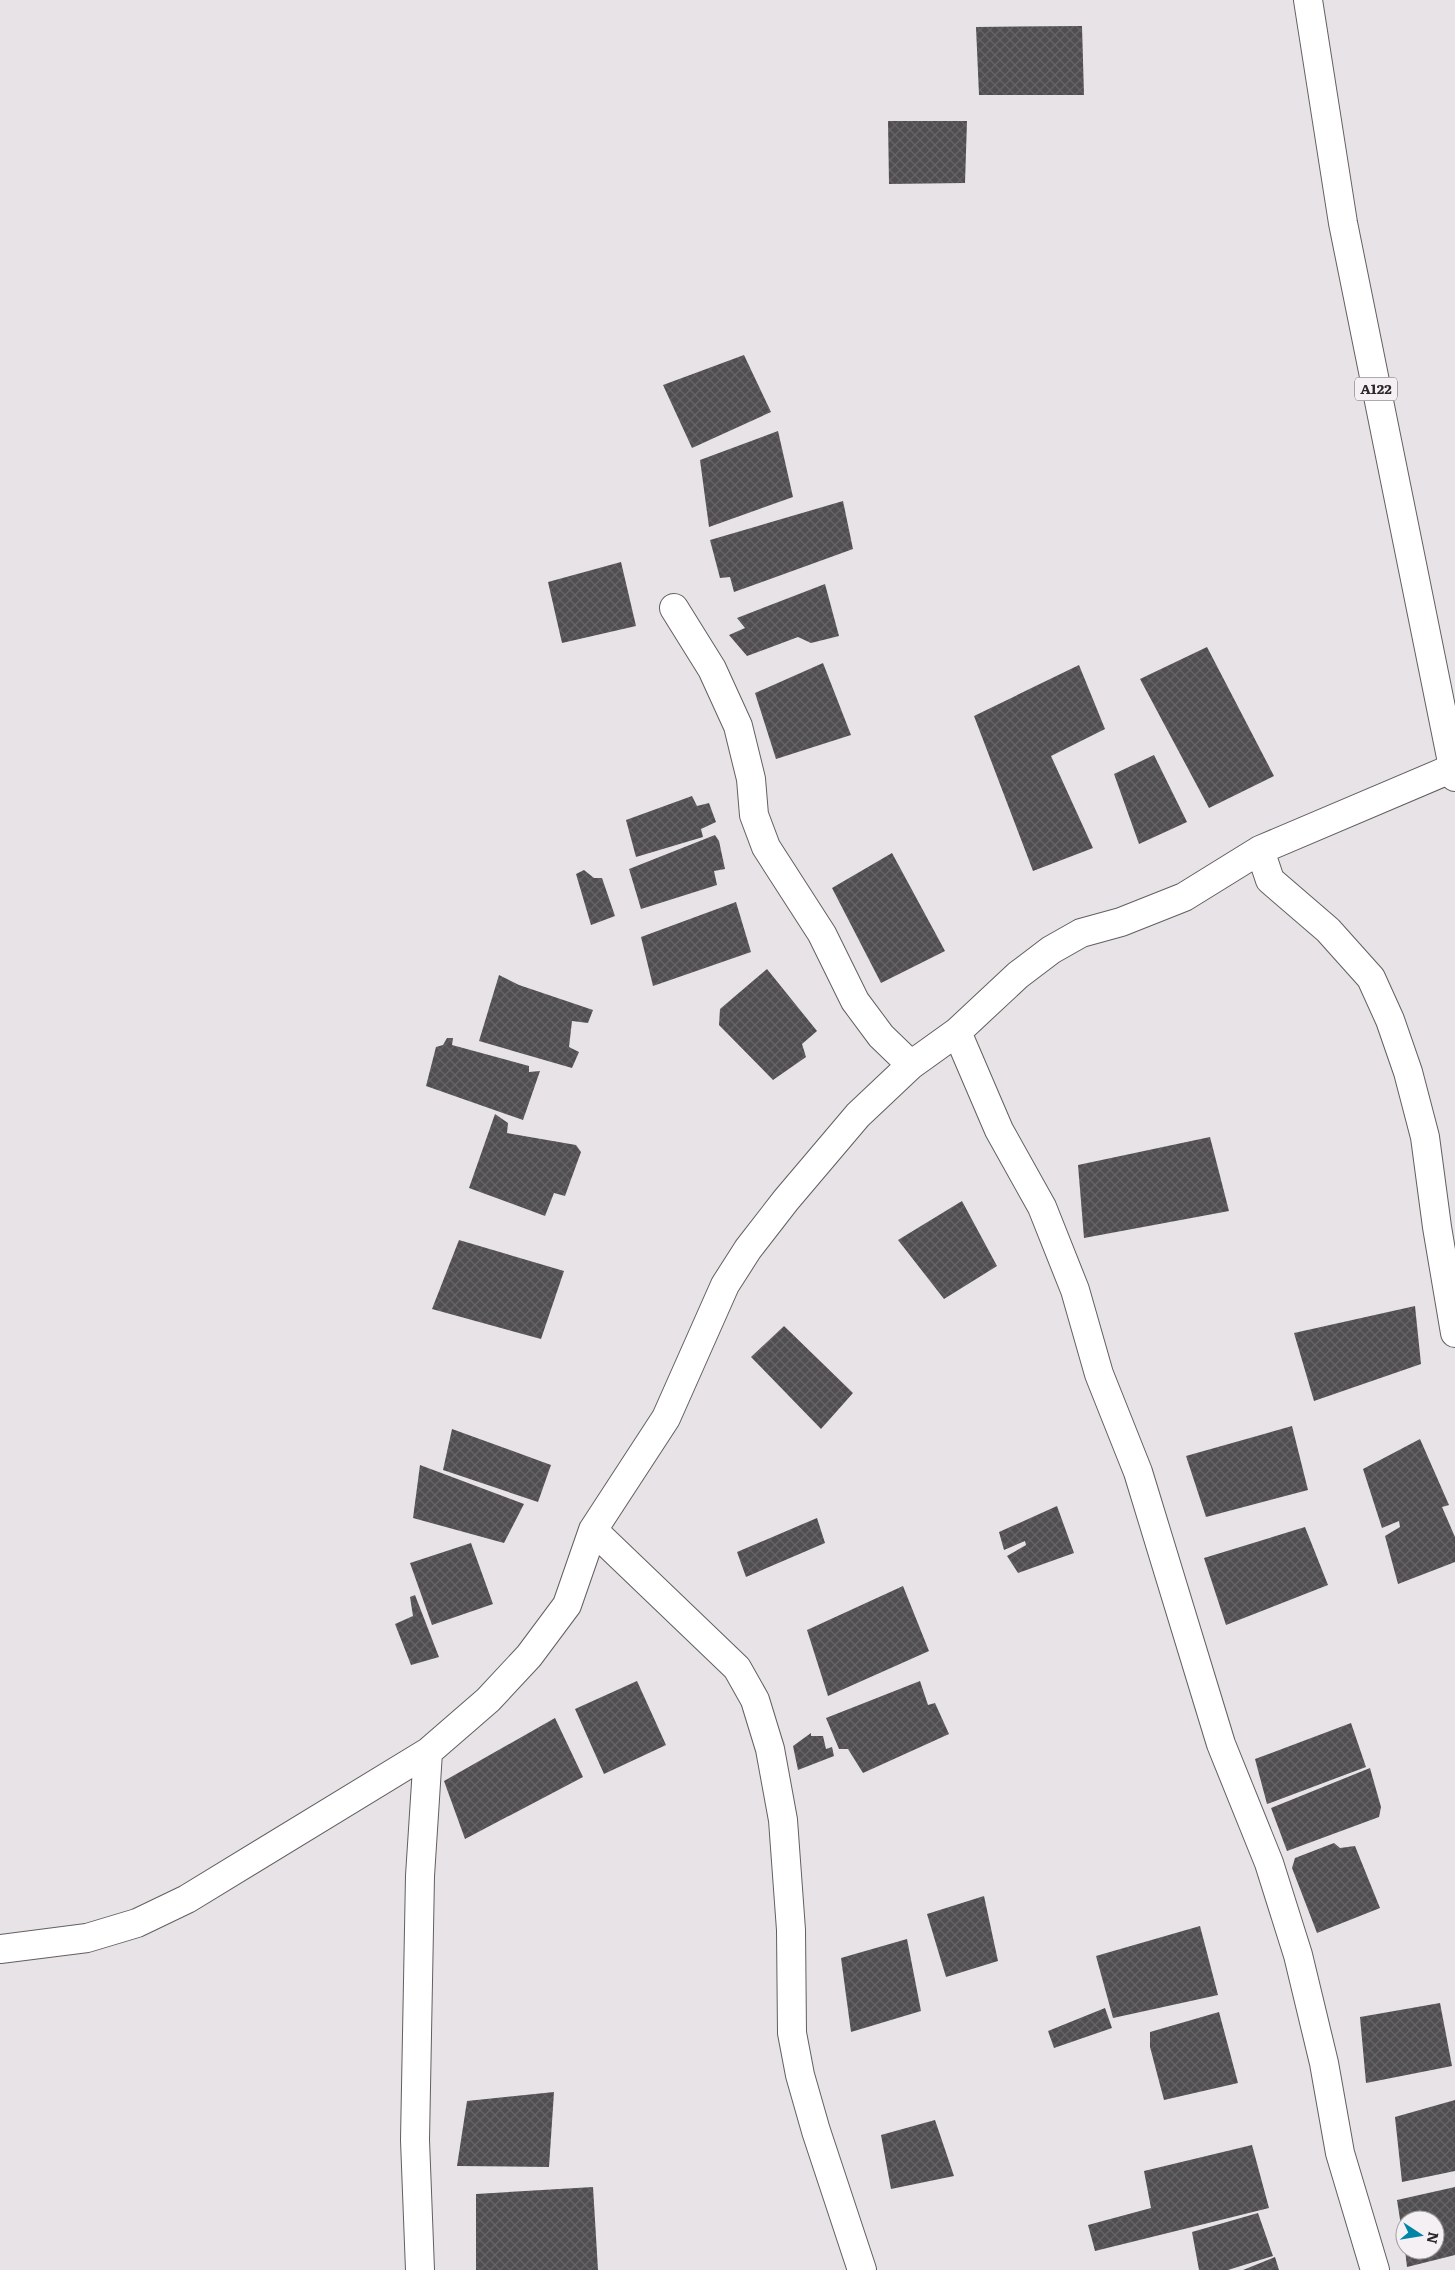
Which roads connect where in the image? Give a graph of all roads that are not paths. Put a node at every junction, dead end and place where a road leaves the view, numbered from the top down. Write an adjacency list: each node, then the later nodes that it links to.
1 (1308, 0): 3 (main road, A122)
2 (674, 608): 6 (main road)
3 (1454, 772): 4 (main road)
4 (1260, 850): 5 (main road); 7 (main road)
5 (957, 1032): 6 (main road); 13 (main road)
6 (911, 1065): 8 (main road)
7 (1455, 1333)
8 (593, 1530): 9 (main road); 12 (main road)
9 (428, 1752): 10 (main road); 11 (main road)
10 (0, 1949)
11 (420, 2270)
12 (862, 2270)
13 (1375, 2270)

